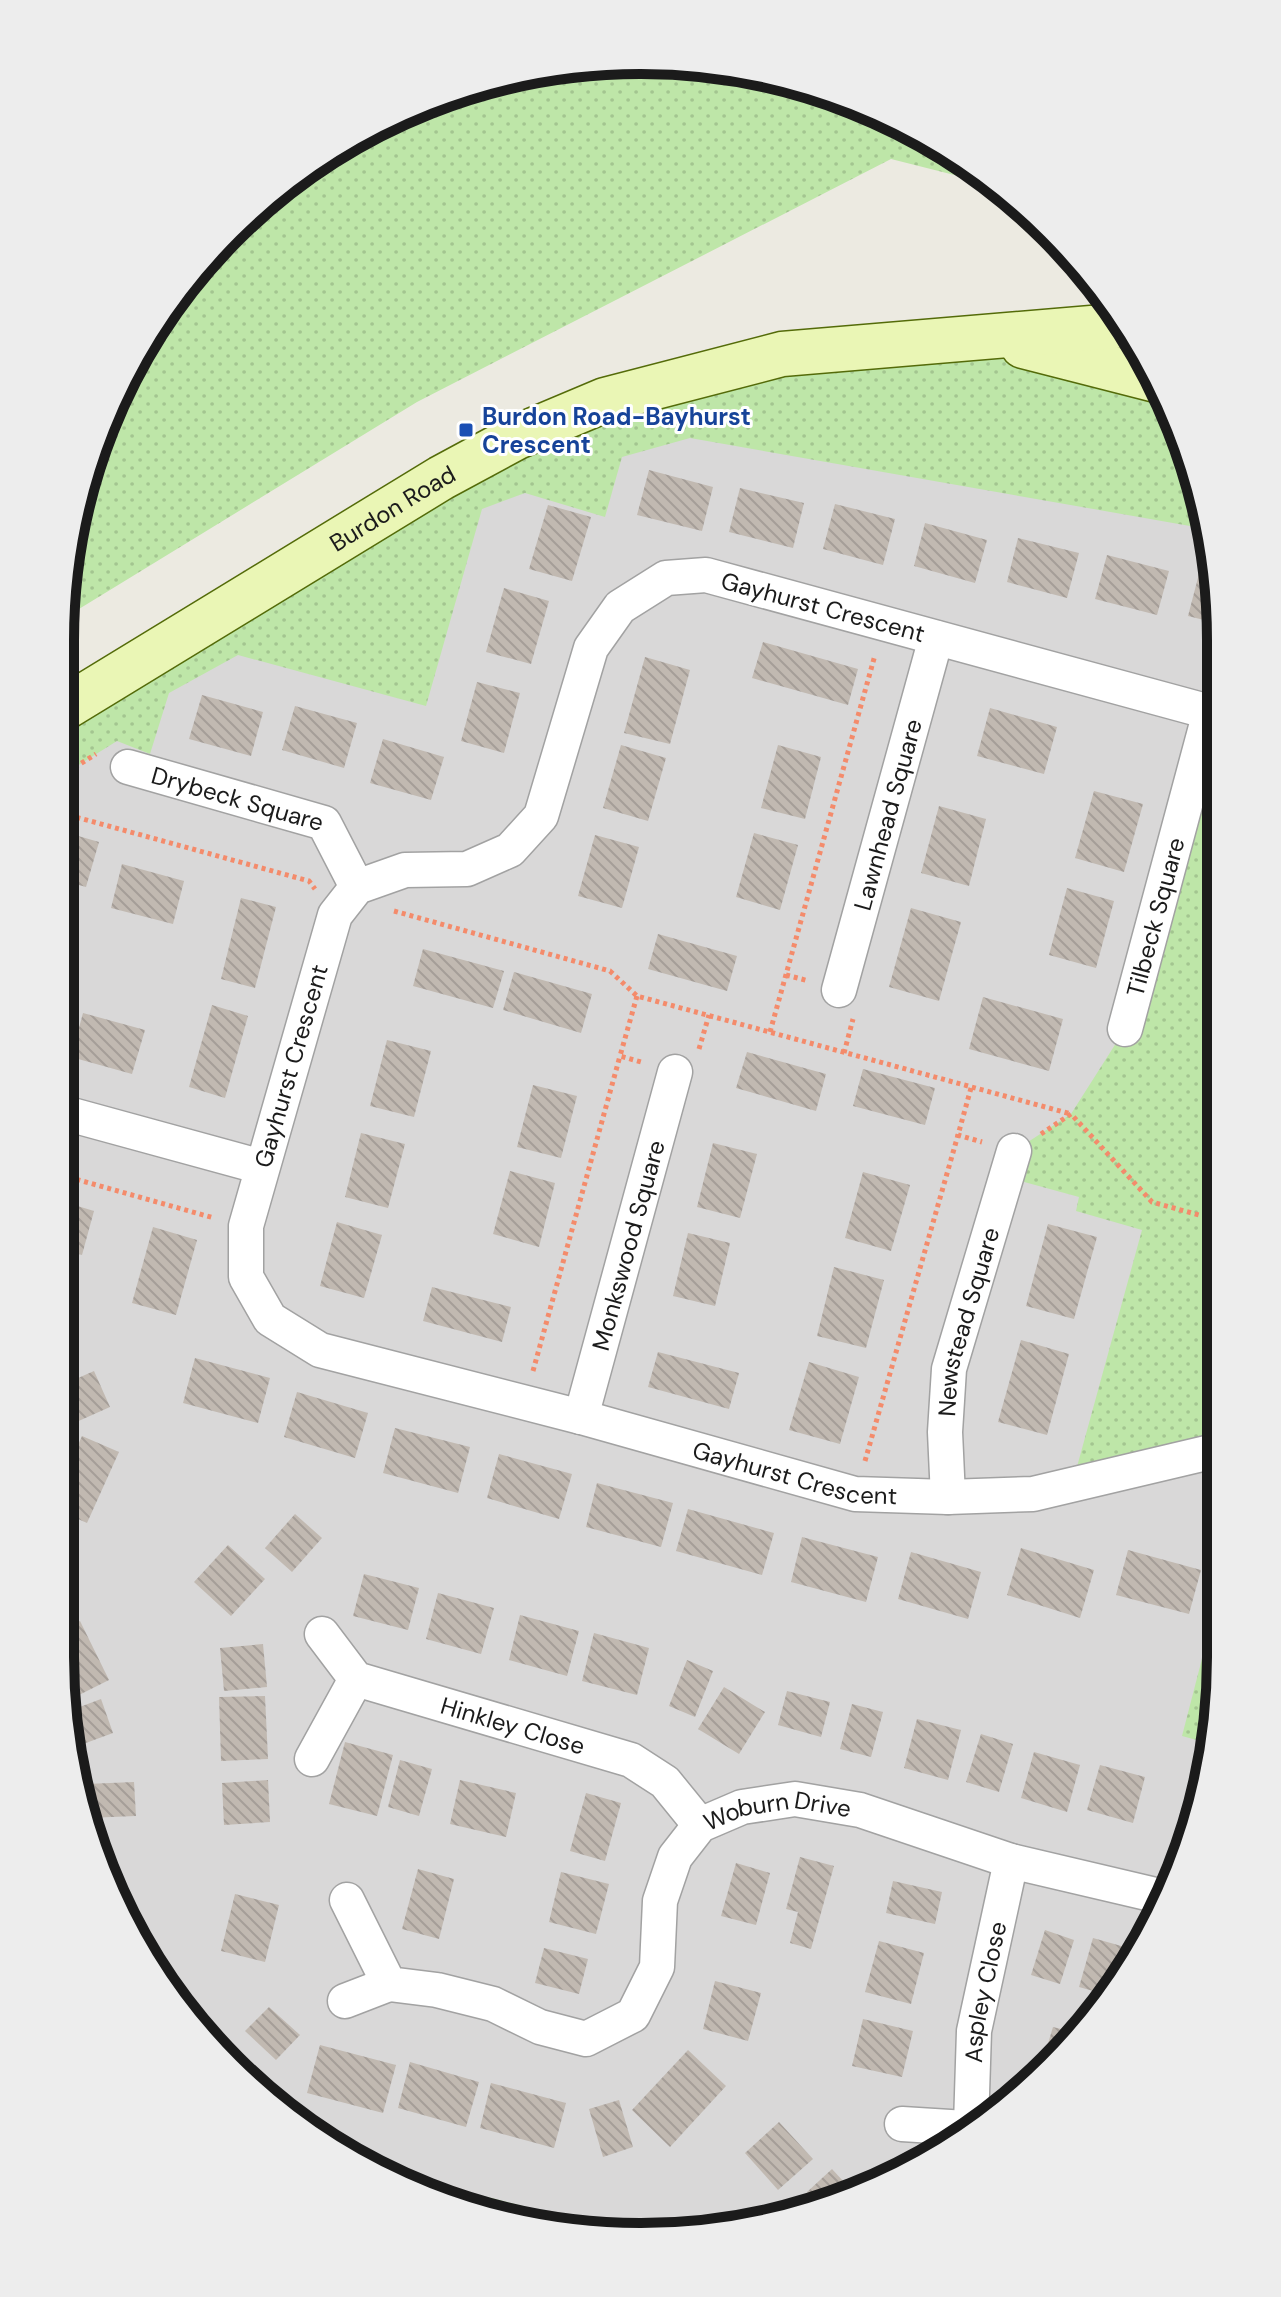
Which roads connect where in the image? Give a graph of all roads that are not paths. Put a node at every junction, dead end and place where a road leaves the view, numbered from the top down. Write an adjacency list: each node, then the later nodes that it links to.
1 (1112, 326): 2 (main road, Burdon Road)
2 (989, 337): 3 (main road, Burdon Road); 5 (main road, Burdon Road)
3 (1142, 376)
4 (936, 638): 6 (street, Gayhurst Crescent); 9 (street, Gayhurst Crescent); 10 (street, Lawnhead Square)
5 (74, 702)
6 (1207, 711)
7 (1207, 735): 11 (street, Tilbeck Square)
8 (117, 757): 9 (street, Drybeck Square)
9 (357, 887): 15 (street, Gayhurst Crescent)
10 (839, 990)
11 (1125, 1029)
12 (675, 1072): 16 (street, Monkswood Square)
13 (74, 1116): 15 (street)
14 (1014, 1151): 18 (street, Newstead Square)
15 (262, 1167): 16 (street, Gayhurst Crescent)
16 (581, 1417): 18 (street, Gayhurst Crescent)
17 (1207, 1453): 18 (street, Gayhurst Crescent)
18 (948, 1497)
19 (322, 1634): 20 (street)
20 (356, 1679): 21 (street); 22 (street, Hinkley Close)
21 (312, 1759)
22 (700, 1825): 23 (street, Woburn Drive); 26 (street, Woburn Drive)
23 (1011, 1861): 24 (street, Woburn Drive); 28 (street, Aspley Close)
24 (1154, 1895)
25 (347, 1900): 26 (street)
26 (389, 1984): 27 (street)
27 (345, 2001)
28 (971, 2116)
29 (902, 2124): 30 (street)
30 (956, 2127)

